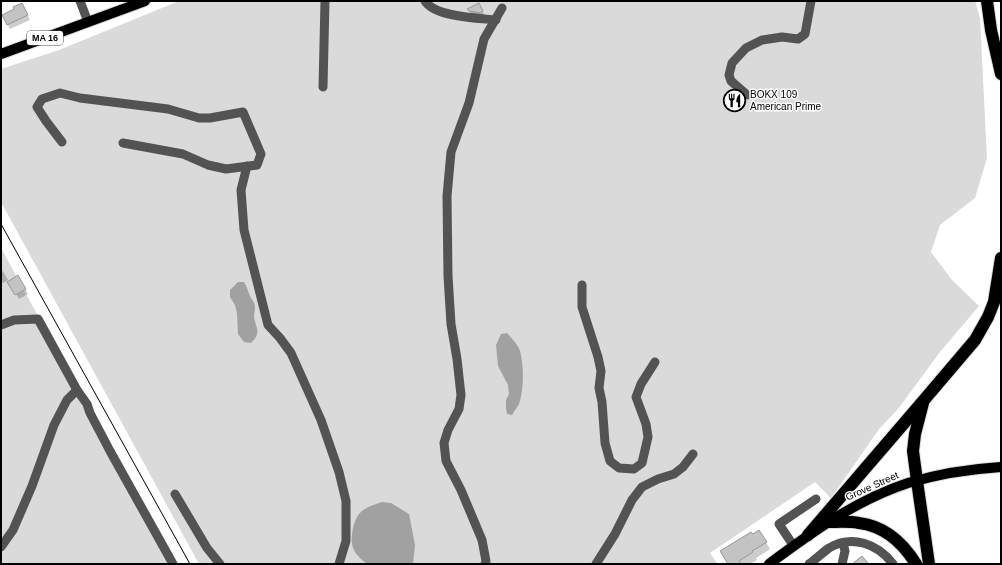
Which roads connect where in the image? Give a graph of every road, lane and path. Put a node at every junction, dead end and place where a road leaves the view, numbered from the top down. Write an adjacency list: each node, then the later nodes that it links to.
1 (80, 1): 9 (lane)
2 (145, 1): 9 (main road, MA 16)
3 (325, 1): 12 (lane)
4 (425, 1): 8 (lane)
5 (811, 1): 13 (lane)
6 (987, 1): 11 (highway)
7 (502, 8): 8 (lane)
8 (496, 20): 37 (lane)
9 (88, 22): 10 (main road, MA 16)
10 (1, 54)
11 (1001, 74)
12 (323, 87)
13 (747, 95)
14 (62, 142): 16 (lane)
15 (123, 143): 16 (lane)
16 (247, 166): 36 (lane)
17 (1001, 258): 22 (highway)
18 (582, 285): 20 (lane)
19 (1, 325): 21 (lane)
20 (655, 362)
21 (77, 390): 32 (lane); 34 (lane)
22 (924, 400): 25 (highway); 29 (highway)
23 (692, 454): 38 (lane)
24 (1001, 467): 25 (main road, Grove Street)
25 (917, 481): 28 (main road, Grove Street); 43 (highway)
26 (175, 494): 35 (lane)
27 (816, 499): 31 (lane)
28 (828, 522): 29 (main road, Grove Street); 42 (highway)
29 (808, 535): 31 (main road, Grove Street)
30 (843, 543): 39 (lane); 40 (lane); 41 (lane)
31 (793, 545): 33 (main road, Grove Street)
32 (1, 547)
33 (773, 563)
34 (173, 564)
35 (220, 564)
36 (339, 564)
37 (485, 564)
38 (596, 564)
39 (809, 564)
40 (842, 564)
41 (893, 564)
42 (916, 564)
43 (929, 564)

